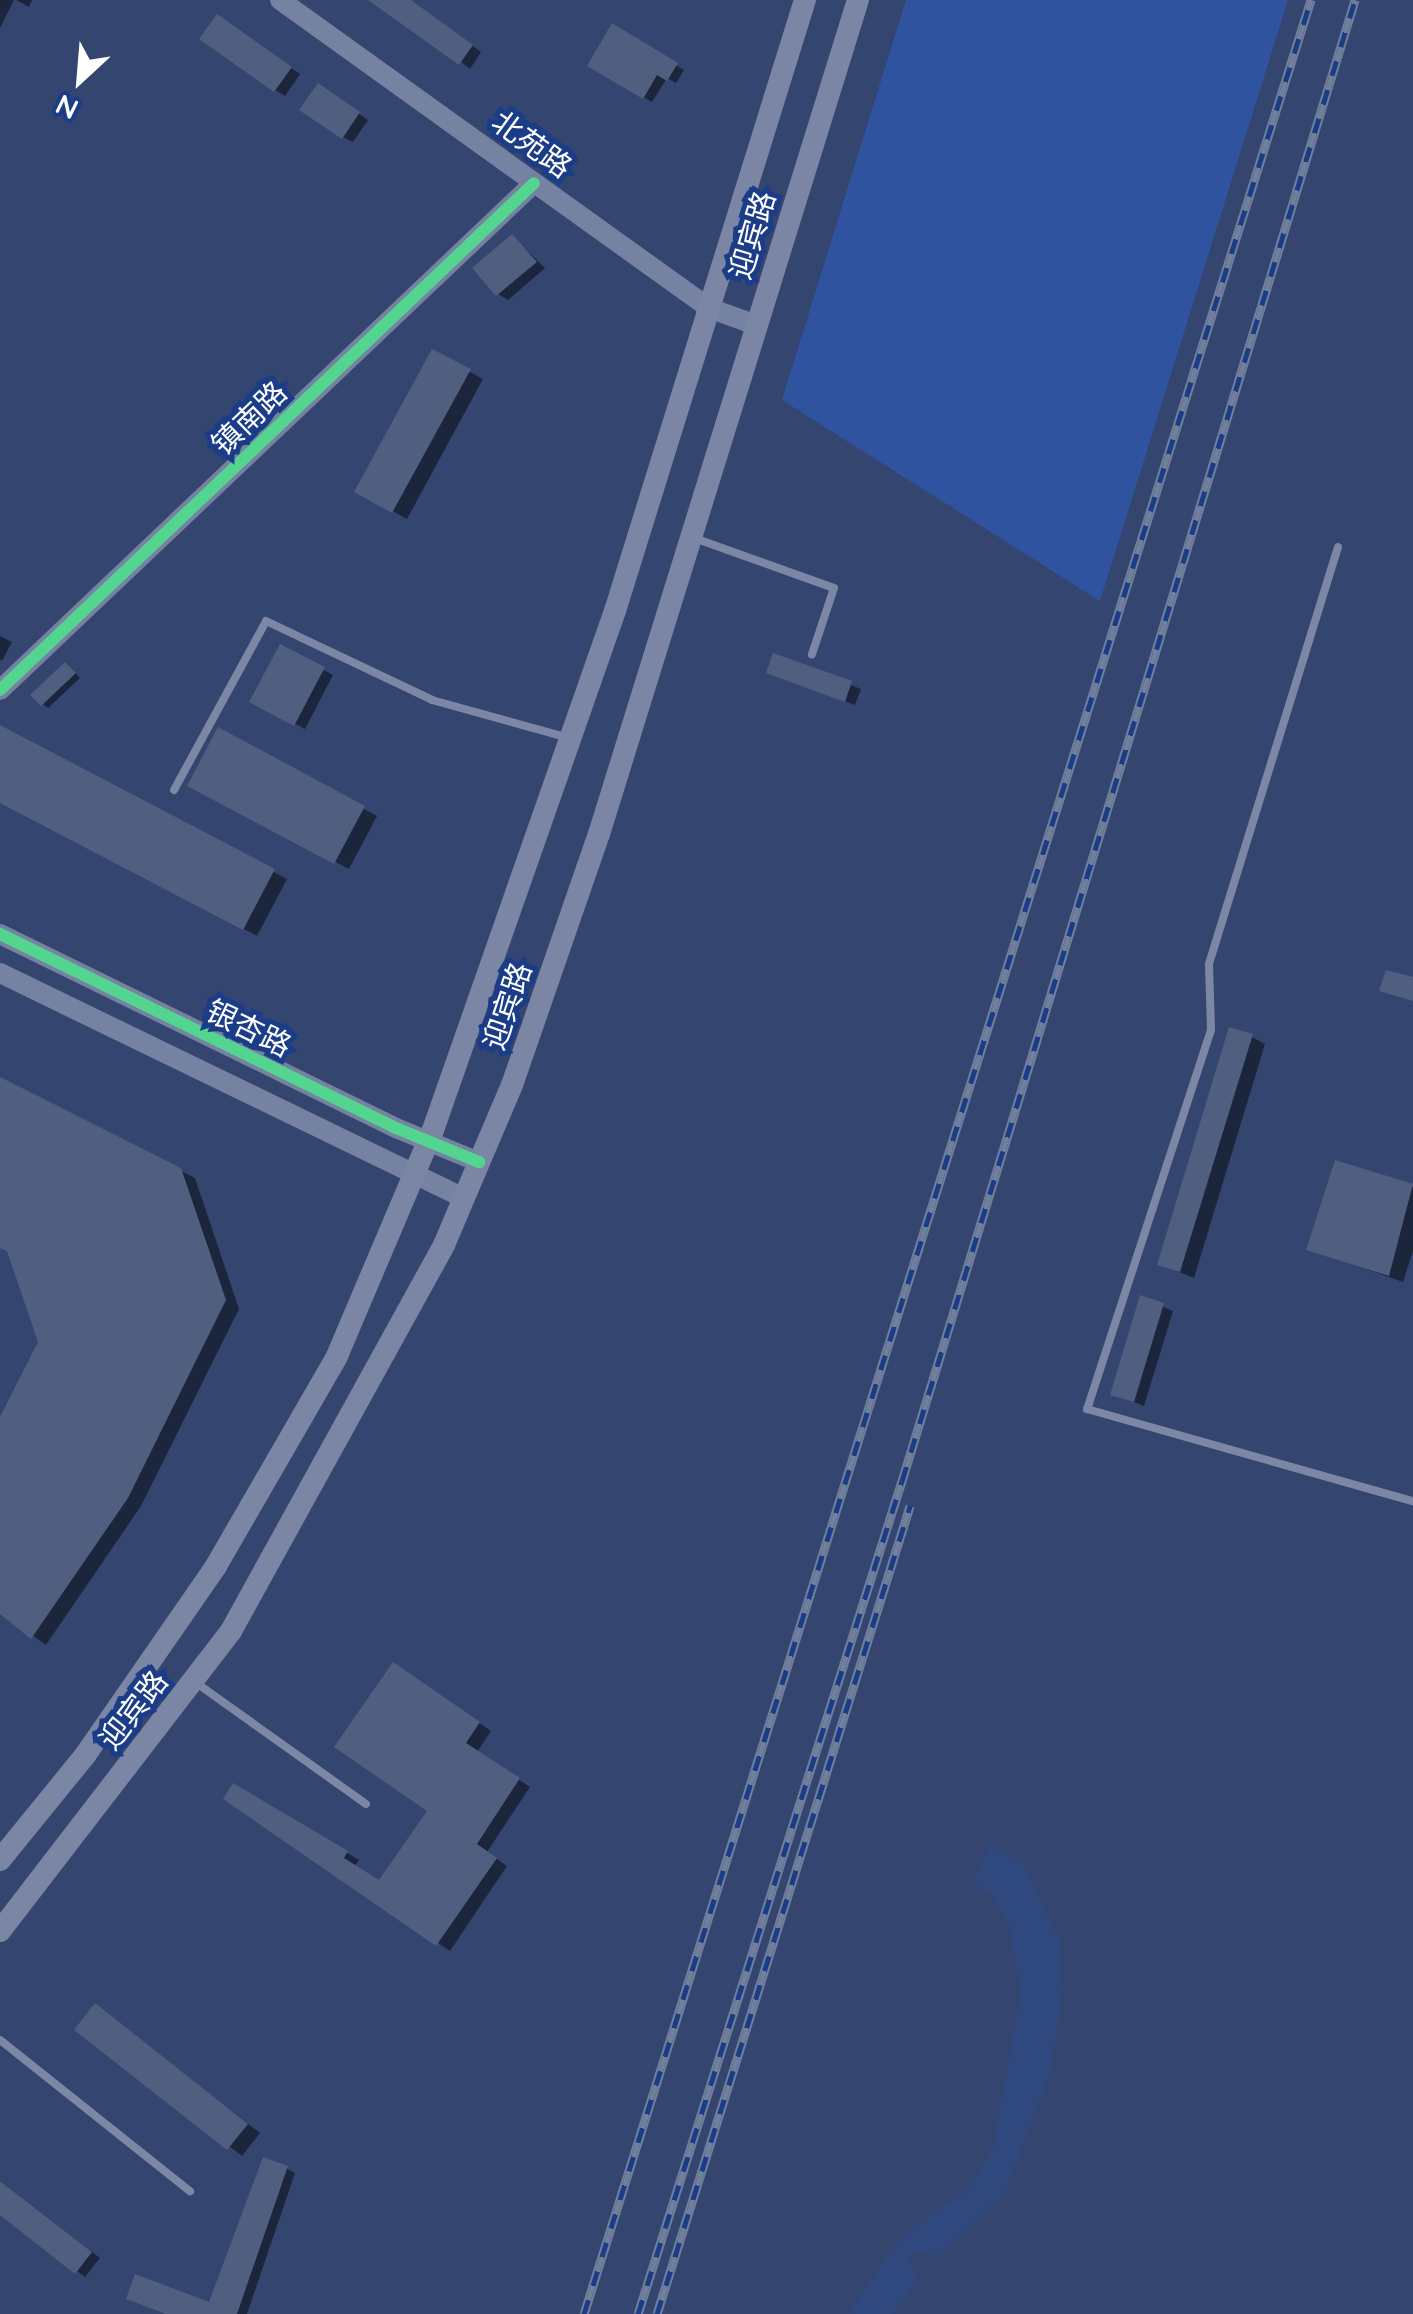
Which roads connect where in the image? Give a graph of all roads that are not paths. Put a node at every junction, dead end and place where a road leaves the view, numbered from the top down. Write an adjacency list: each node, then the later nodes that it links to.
1 (280, 0): 4 (street, 北苑路)
2 (805, 0): 5 (main road, 迎宾路)
3 (858, 0): 6 (main road, 迎宾路)
4 (534, 183): 5 (street, 北苑路); 10 (street, 镇南路)
5 (709, 308): 6 (street, 北苑路); 11 (main road, 迎宾路)
6 (756, 325): 7 (main road, 迎宾路)
7 (691, 537): 9 (lane); 16 (main road, 迎宾路)
8 (1338, 547): 19 (lane)
9 (812, 654)
10 (0, 690)
11 (570, 738): 12 (lane); 15 (main road, 迎宾路)
12 (174, 790)
13 (0, 934): 15 (street, 银杏路)
14 (0, 972): 17 (street, 银杏路)
15 (429, 1141): 16 (street, 银杏路); 17 (main road, 迎宾路)
16 (479, 1162): 18 (main road, 迎宾路)
17 (414, 1176): 18 (street, 银杏路); 22 (main road, 迎宾路)
18 (464, 1198): 20 (main road, 迎宾路)
19 (1413, 1500)
20 (193, 1680): 21 (lane); 23 (main road, 迎宾路)
21 (366, 1804)
22 (0, 1860)
23 (0, 1931)
24 (0, 2040): 25 (lane)
25 (190, 2192)

